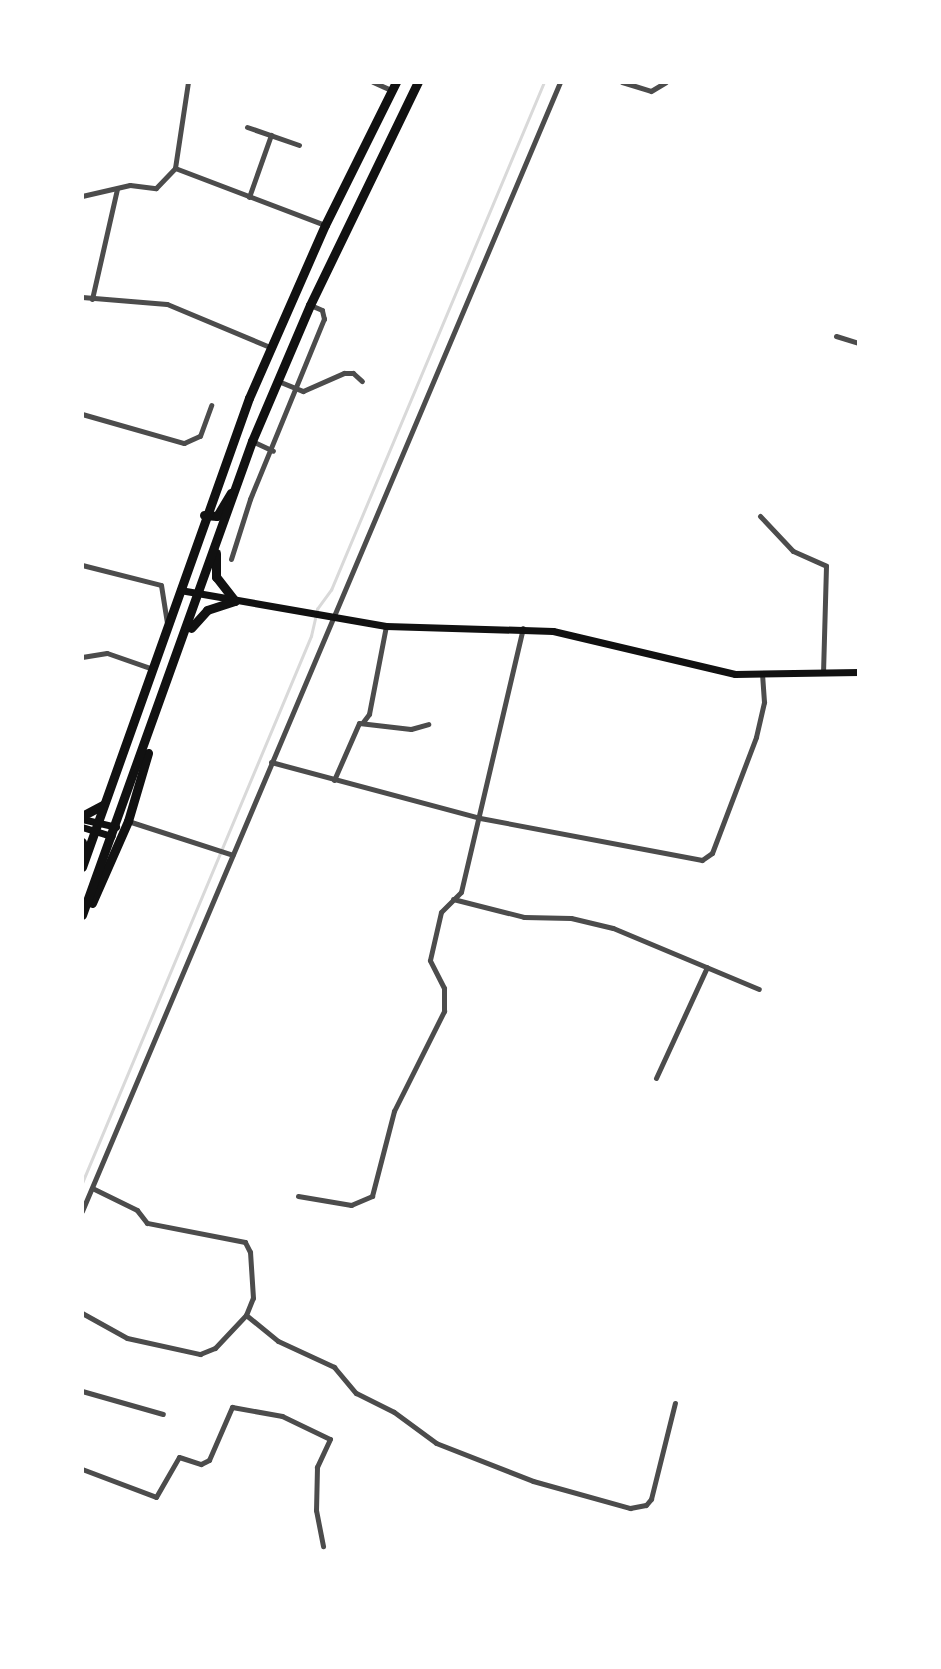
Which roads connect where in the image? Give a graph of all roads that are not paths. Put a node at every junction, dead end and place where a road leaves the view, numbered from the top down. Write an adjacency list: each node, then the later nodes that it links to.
1 (188, 82): 11 (street)
2 (373, 82): 7 (street)
3 (418, 82): 18 (highway)
4 (560, 82): 39 (street)
5 (622, 82): 6 (street)
6 (666, 82)
7 (394, 86): 15 (highway)
8 (247, 127): 9 (street)
9 (271, 135): 10 (street); 14 (street)
10 (299, 145)
11 (175, 168): 12 (street); 14 (street)
12 (117, 189): 13 (street); 17 (street)
13 (82, 196)
14 (249, 197): 15 (street)
15 (325, 226): 21 (highway)
16 (82, 297): 17 (street)
17 (92, 299): 21 (street)
18 (310, 305): 22 (highway); 24 (street)
19 (836, 335): 20 (street)
20 (859, 343)
21 (270, 348): 31 (highway)
22 (278, 381): 24 (street); 27 (highway)
23 (362, 381): 24 (street)
24 (296, 388): 28 (street)
25 (211, 405): 26 (street)
26 (82, 414)
27 (252, 441): 28 (street); 29 (highway)
28 (273, 451): 30 (street)
29 (232, 493): 30 (street); 31 (highway); 33 (highway)
30 (250, 499): 34 (street)
31 (204, 515): 36 (highway)
32 (760, 516): 47 (street)
33 (220, 526): 37 (highway); 38 (highway)
34 (231, 559)
35 (82, 565): 41 (street)
36 (180, 590): 37 (main road); 41 (highway)
37 (200, 594): 38 (main road); 44 (highway)
38 (235, 601): 39 (main road); 44 (highway)
39 (328, 619): 40 (main road); 52 (street)
40 (386, 626): 42 (main road); 49 (street)
41 (167, 628): 45 (highway)
42 (523, 628): 48 (main road); 56 (street)
43 (82, 657): 45 (street)
44 (177, 658): 51 (highway)
45 (153, 668): 54 (highway)
46 (859, 672): 47 (main road)
47 (822, 673): 48 (main road)
48 (762, 676): 56 (street)
49 (363, 722): 50 (street); 53 (street)
50 (428, 724)
51 (150, 737): 57 (highway); 60 (highway)
52 (271, 762): 53 (street); 62 (street)
53 (334, 780): 56 (street)
54 (108, 798): 55 (highway); 59 (highway)
55 (82, 817): 59 (main road)
56 (480, 818): 64 (street)
57 (128, 821): 62 (street); 65 (highway)
58 (82, 827): 59 (main road)
59 (98, 827): 60 (main road); 63 (highway)
60 (114, 831): 65 (highway)
61 (82, 842): 63 (highway)
62 (230, 854): 69 (street)
63 (82, 866)
64 (453, 900): 66 (street); 70 (street)
65 (82, 917)
66 (707, 967): 67 (street); 68 (street)
67 (758, 989)
68 (656, 1078)
69 (92, 1188): 71 (street); 73 (street)
70 (298, 1196)
71 (82, 1211)
72 (82, 1313): 73 (street)
73 (246, 1315): 75 (street)
74 (82, 1391): 76 (street)
75 (675, 1403)
76 (163, 1414)
77 (82, 1469): 78 (street)
78 (323, 1546)

